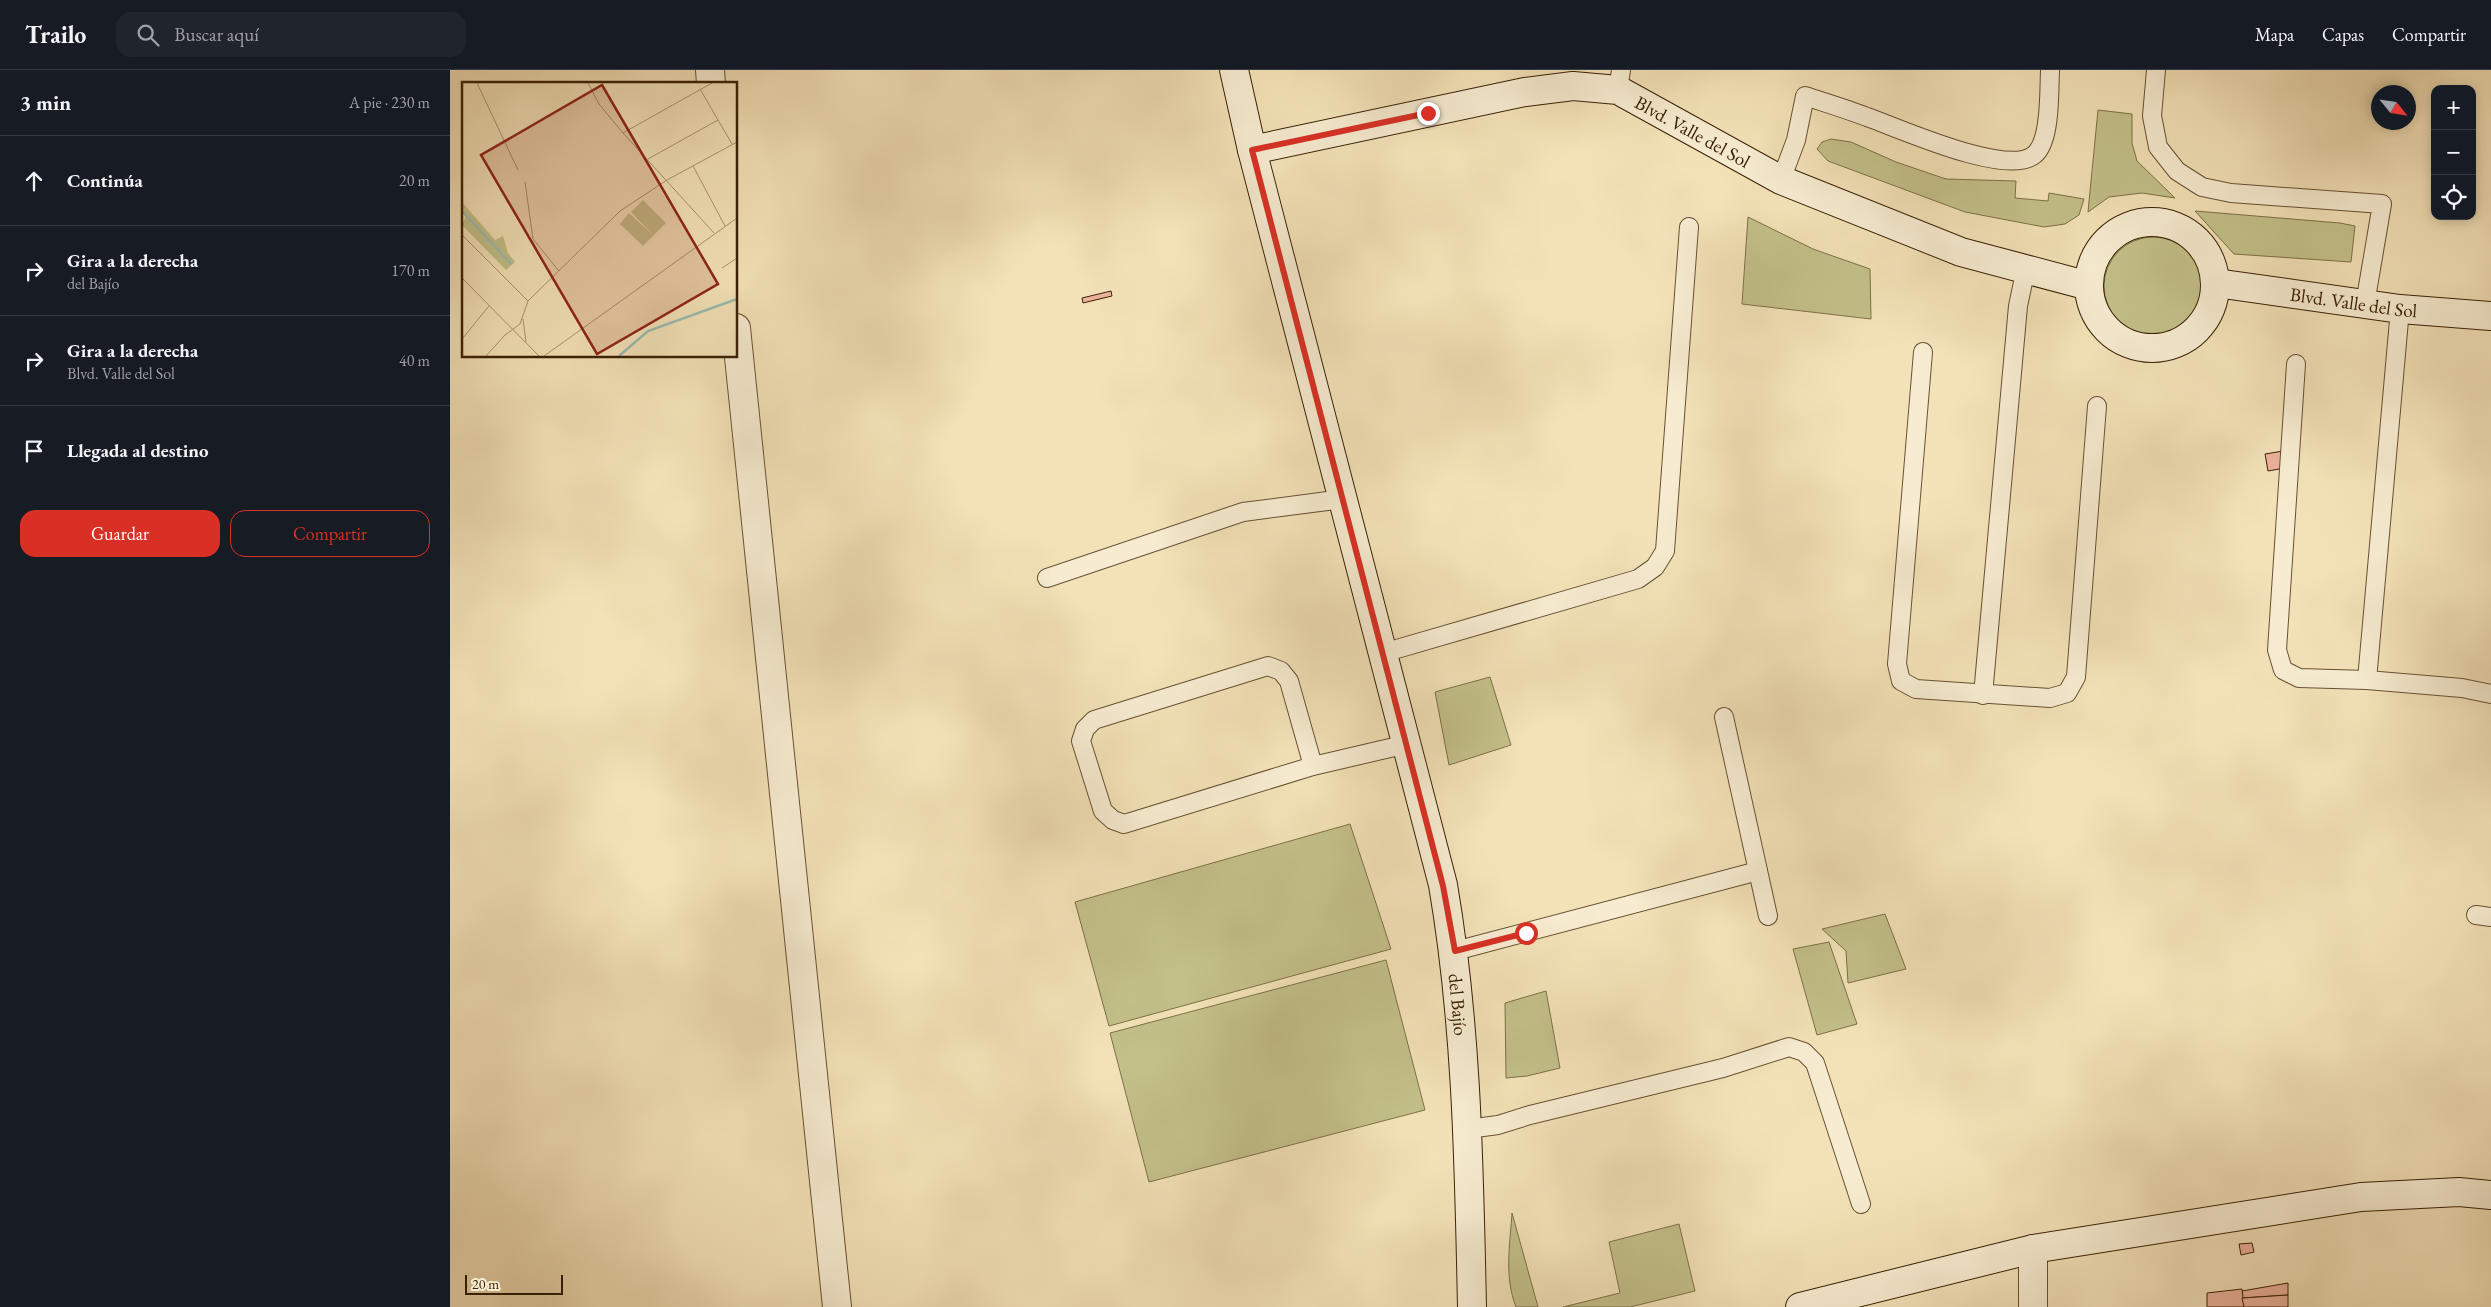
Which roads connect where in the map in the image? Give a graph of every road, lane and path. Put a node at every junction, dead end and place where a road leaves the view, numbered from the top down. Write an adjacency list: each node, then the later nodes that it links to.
1 (1234, 70): 5 (street, del Bajío)
2 (2050, 70): 6 (lane)
3 (2156, 70): 11 (lane)
4 (1619, 80): 5 (street, Blvd. Valle del Sol); 6 (street, Blvd. Valle del Sol)
5 (1252, 150): 18 (street, del Bajío)
6 (1781, 180): 8 (street, Blvd. Valle del Sol)
7 (1689, 227): 20 (lane)
8 (2026, 268): 10 (street, Blvd. Valle del Sol); 23 (lane)
9 (2216, 283): 10 (street); 10 (street); 11 (street, Blvd. Valle del Sol)
10 (2089, 286)
11 (2365, 304): 12 (street, Blvd. Valle del Sol)
12 (2400, 309): 13 (street, Blvd. Valle del Sol); 21 (lane)
13 (2491, 316)
14 (738, 347): 34 (street)
15 (1923, 352): 23 (lane)
16 (2296, 364): 21 (lane)
17 (2097, 406): 23 (lane)
18 (1343, 499): 19 (lane); 20 (street, del Bajío)
19 (1047, 578)
20 (1383, 653): 25 (street, del Bajío)
21 (2367, 680): 22 (lane)
22 (2491, 694)
23 (1983, 695)
24 (1724, 717): 27 (lane)
25 (1407, 744): 26 (lane); 29 (street, del Bajío)
26 (1313, 766): 26 (lane)
27 (1758, 871): 28 (lane); 29 (lane)
28 (1768, 916)
29 (1455, 951): 30 (street, del Bajío)
30 (1468, 1129): 32 (lane); 35 (street, del Bajío)
31 (2491, 1195): 33 (street)
32 (1861, 1204)
33 (2033, 1249): 36 (street); 37 (street)
34 (837, 1307)
35 (1472, 1307)
36 (1800, 1307)
37 (2033, 1307)

